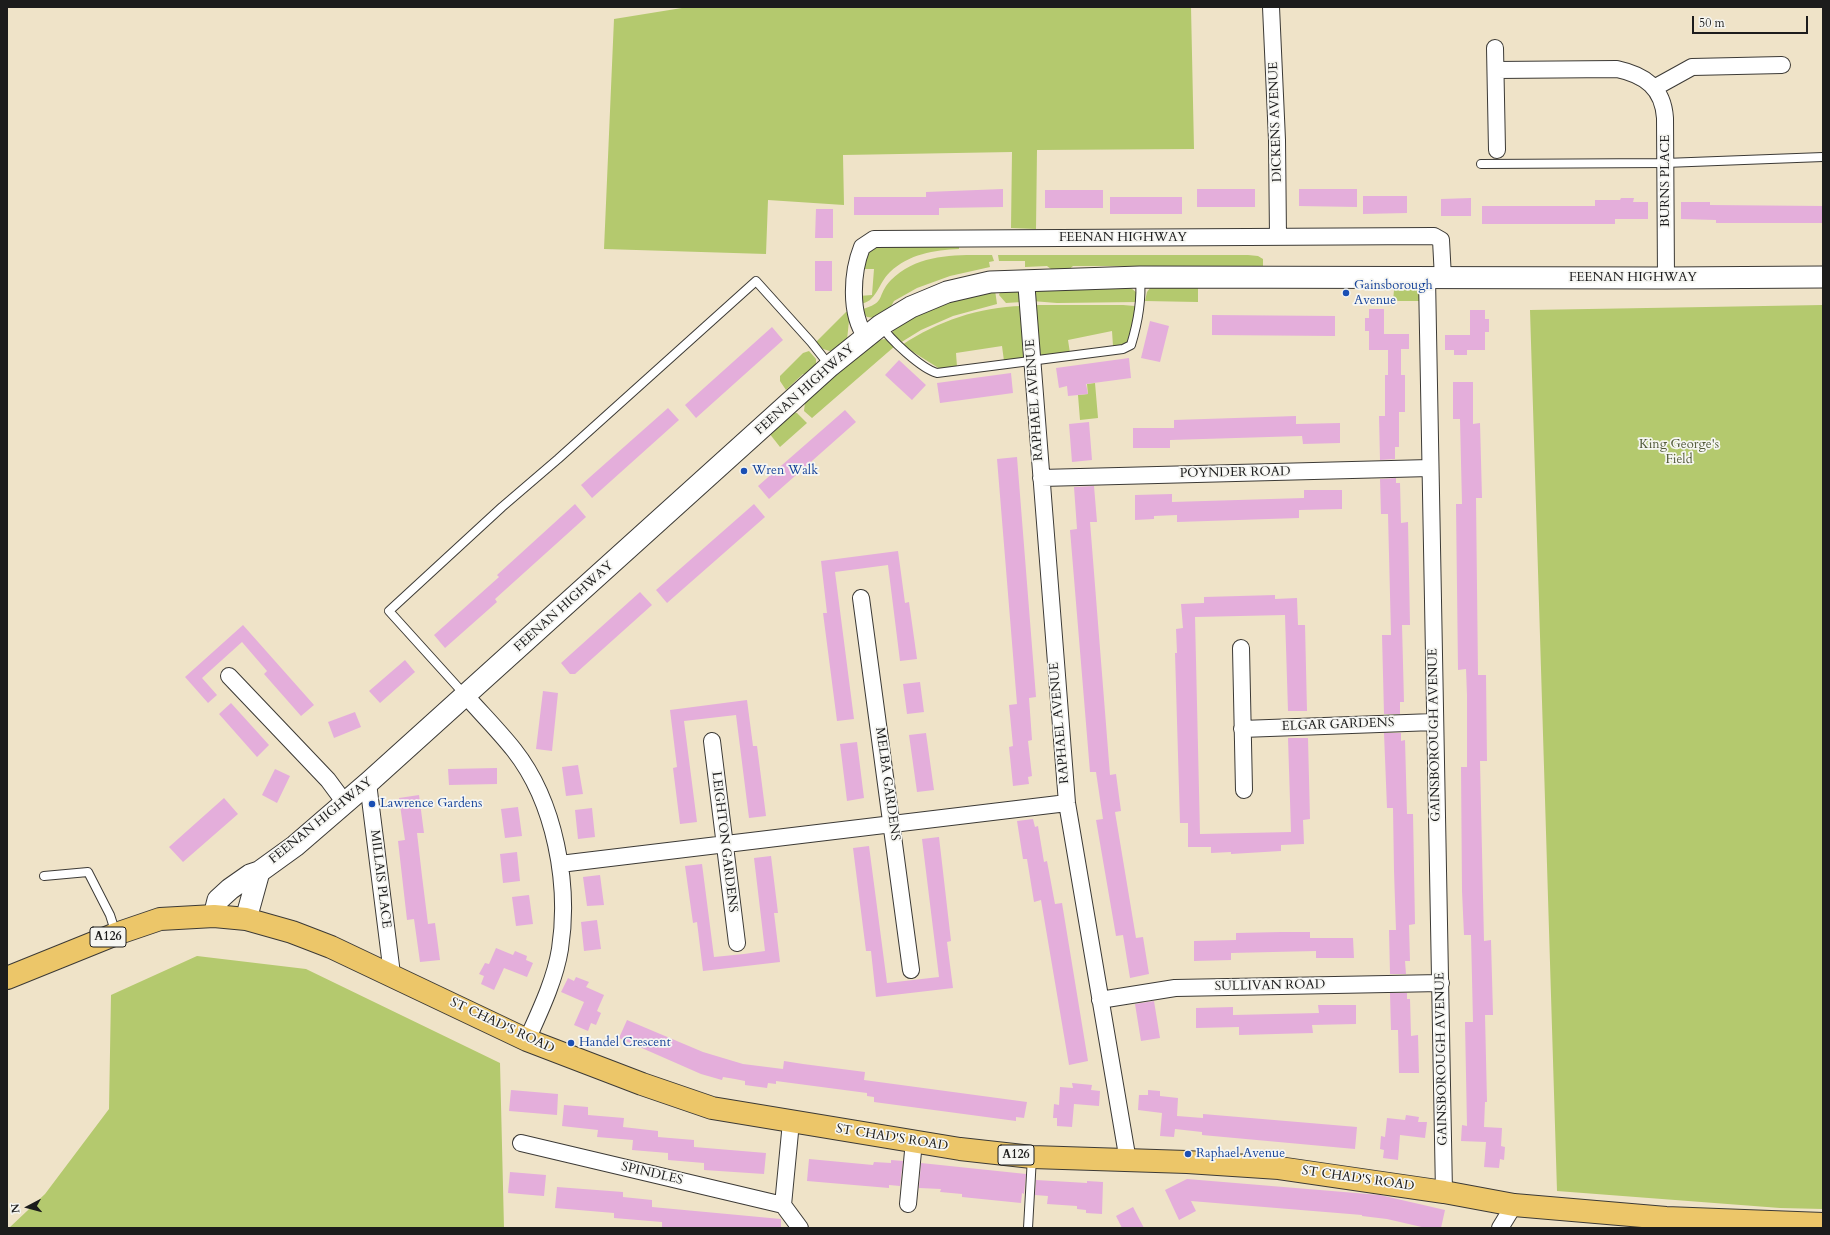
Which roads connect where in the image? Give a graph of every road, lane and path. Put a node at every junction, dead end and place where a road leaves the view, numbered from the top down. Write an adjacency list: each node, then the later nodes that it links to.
1 (1271, 7): 10 (street, DICKENS AVENUE)
2 (1495, 48): 4 (street)
3 (1782, 65): 5 (street)
4 (1496, 70): 5 (street, BURNS PLACE); 6 (street)
5 (1654, 88): 9 (street, BURNS PLACE)
6 (1497, 150)
7 (1823, 158): 9 (lane)
8 (1481, 164): 9 (lane)
9 (1665, 164): 14 (street, BURNS PLACE)
10 (1278, 238): 13 (street, FEENAN HIGHWAY); 16 (street, FEENAN HIGHWAY)
11 (1140, 277): 13 (street, FEENAN HIGHWAY); 15 (street, FEENAN HIGHWAY); 17 (lane)
12 (1823, 277): 14 (street, FEENAN HIGHWAY)
13 (1435, 278): 14 (street, FEENAN HIGHWAY); 19 (street, GAINSBOROUGH AVENUE)
14 (1666, 278)
15 (1026, 280): 16 (street, FEENAN HIGHWAY); 17 (street, RAPHAEL AVENUE)
16 (873, 331): 17 (lane); 18 (street, FEENAN HIGHWAY)
17 (1032, 360): 20 (street, RAPHAEL AVENUE)
18 (830, 366): 24 (street, FEENAN HIGHWAY); 24 (lane)
19 (1430, 468): 20 (street, POYNDER ROAD); 25 (street, GAINSBOROUGH AVENUE)
20 (1041, 478): 31 (street, RAPHAEL AVENUE)
21 (861, 598): 32 (street, MELBA GARDENS)
22 (1241, 648): 26 (street)
23 (230, 676): 30 (street)
24 (466, 696): 28 (street, FEENAN HIGHWAY); 34 (street)
25 (1434, 722): 26 (street, ELGAR GARDENS); 44 (street, GAINSBOROUGH AVENUE)
26 (1242, 729): 29 (street)
27 (712, 741): 33 (street, LEIGHTON GARDENS)
28 (368, 783): 30 (street, FEENAN HIGHWAY); 42 (street, MILLAIS PLACE)
29 (1244, 790)
30 (345, 803): 35 (street, FEENAN HIGHWAY)
31 (1067, 803): 32 (street); 45 (street, RAPHAEL AVENUE)
32 (892, 824): 33 (street); 41 (street, MELBA GARDENS)
33 (724, 844): 34 (street); 40 (street, LEIGHTON GARDENS)
34 (560, 864): 46 (street)
35 (259, 872): 37 (street, FEENAN HIGHWAY); 38 (street, FEENAN HIGHWAY)
36 (44, 876): 39 (lane)
37 (214, 916): 38 (main road, ST CHAD'S ROAD / A126); 39 (main road, ST CHAD'S ROAD / A126)
38 (246, 919): 42 (main road, ST CHAD'S ROAD / A126)
39 (116, 934): 43 (main road, ST CHAD'S ROAD / A126)
40 (737, 943)
41 (911, 970)
42 (392, 974): 46 (main road, ST CHAD'S ROAD / A126)
43 (7, 978)
44 (1441, 983): 45 (street, SULLIVAN ROAD); 52 (street, GAINSBOROUGH AVENUE)
45 (1100, 1000): 51 (street, RAPHAEL AVENUE)
46 (527, 1040): 47 (main road, ST CHAD'S ROAD / A126)
47 (791, 1122): 48 (main road, ST CHAD'S ROAD / A126); 54 (street)
48 (914, 1141): 50 (main road, ST CHAD'S ROAD / A126); 53 (street)
49 (521, 1143): 54 (street, SPINDLES)
50 (1032, 1157): 51 (main road, ST CHAD'S ROAD / A126); 59 (lane)
51 (1128, 1161): 52 (main road, ST CHAD'S ROAD / A126)
52 (1444, 1192): 55 (main road, ST CHAD'S ROAD / A126)
53 (908, 1204)
54 (783, 1205): 58 (street)
55 (1514, 1205): 56 (main road, ST CHAD'S ROAD / A126); 60 (street)
56 (1689, 1223): 57 (main road, ST CHAD'S ROAD / A126)
57 (1823, 1224)
58 (800, 1228)
59 (1028, 1228)
60 (1500, 1228)

